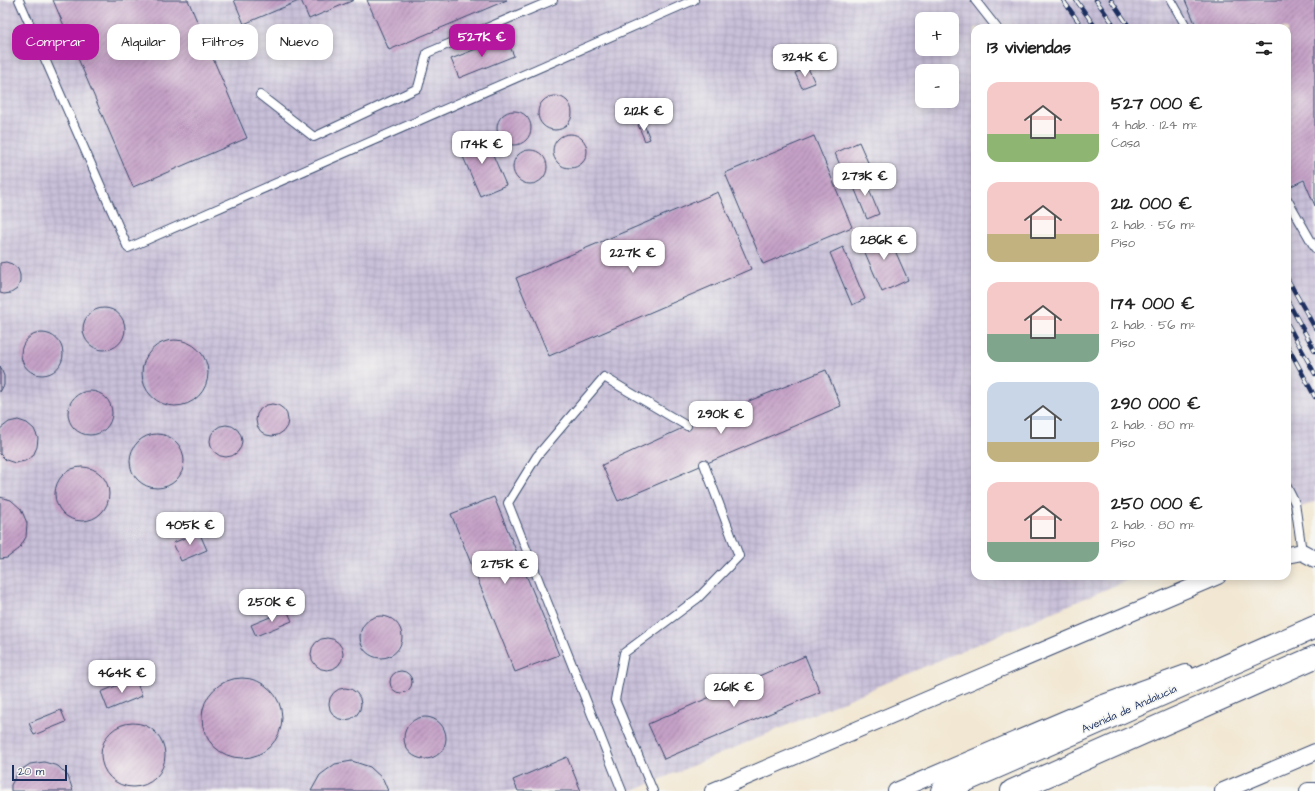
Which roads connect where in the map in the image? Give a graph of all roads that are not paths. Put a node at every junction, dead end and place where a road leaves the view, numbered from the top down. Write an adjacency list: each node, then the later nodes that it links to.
1 (19, 0): 3 (lane)
2 (553, 0): 8 (lane)
3 (694, 0)
4 (975, 0): 6 (lane)
5 (1171, 0): 7 (lane)
6 (994, 24)
7 (1185, 24)
8 (260, 95)
9 (1291, 206): 10 (lane)
10 (1315, 248)
11 (687, 426): 20 (lane)
12 (704, 464): 21 (lane)
13 (1291, 494): 14 (lane)
14 (1301, 555)
15 (1209, 580): 22 (street)
16 (1315, 626): 23 (street); 24 (main road, Avenida de Andalucía)
17 (1315, 658): 19 (main road)
18 (1315, 752): 27 (street)
19 (1054, 773): 25 (main road); 26 (street)
20 (622, 791)
21 (653, 791)
22 (713, 791)
23 (896, 791)
24 (942, 791)
25 (1012, 791)
26 (1027, 791)
27 (1224, 791)
28 (1308, 791): 29 (street)
29 (1315, 791)

